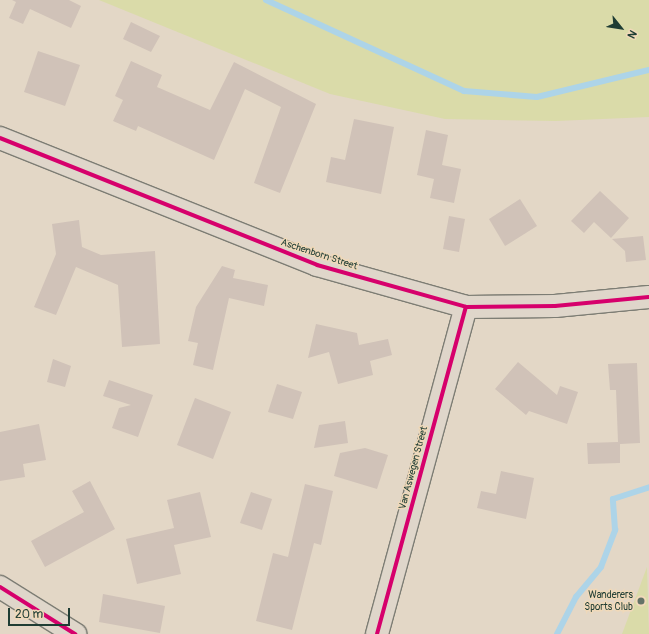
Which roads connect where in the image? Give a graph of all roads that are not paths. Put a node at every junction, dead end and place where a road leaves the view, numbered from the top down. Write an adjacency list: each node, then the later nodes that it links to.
1 (0, 138): 3 (street, Aschenborn Street)
2 (649, 297): 3 (street, Aschenborn Street)
3 (466, 307): 6 (street, Van Aswegen Street)
4 (0, 587): 5 (street)
5 (75, 634)
6 (377, 634)

